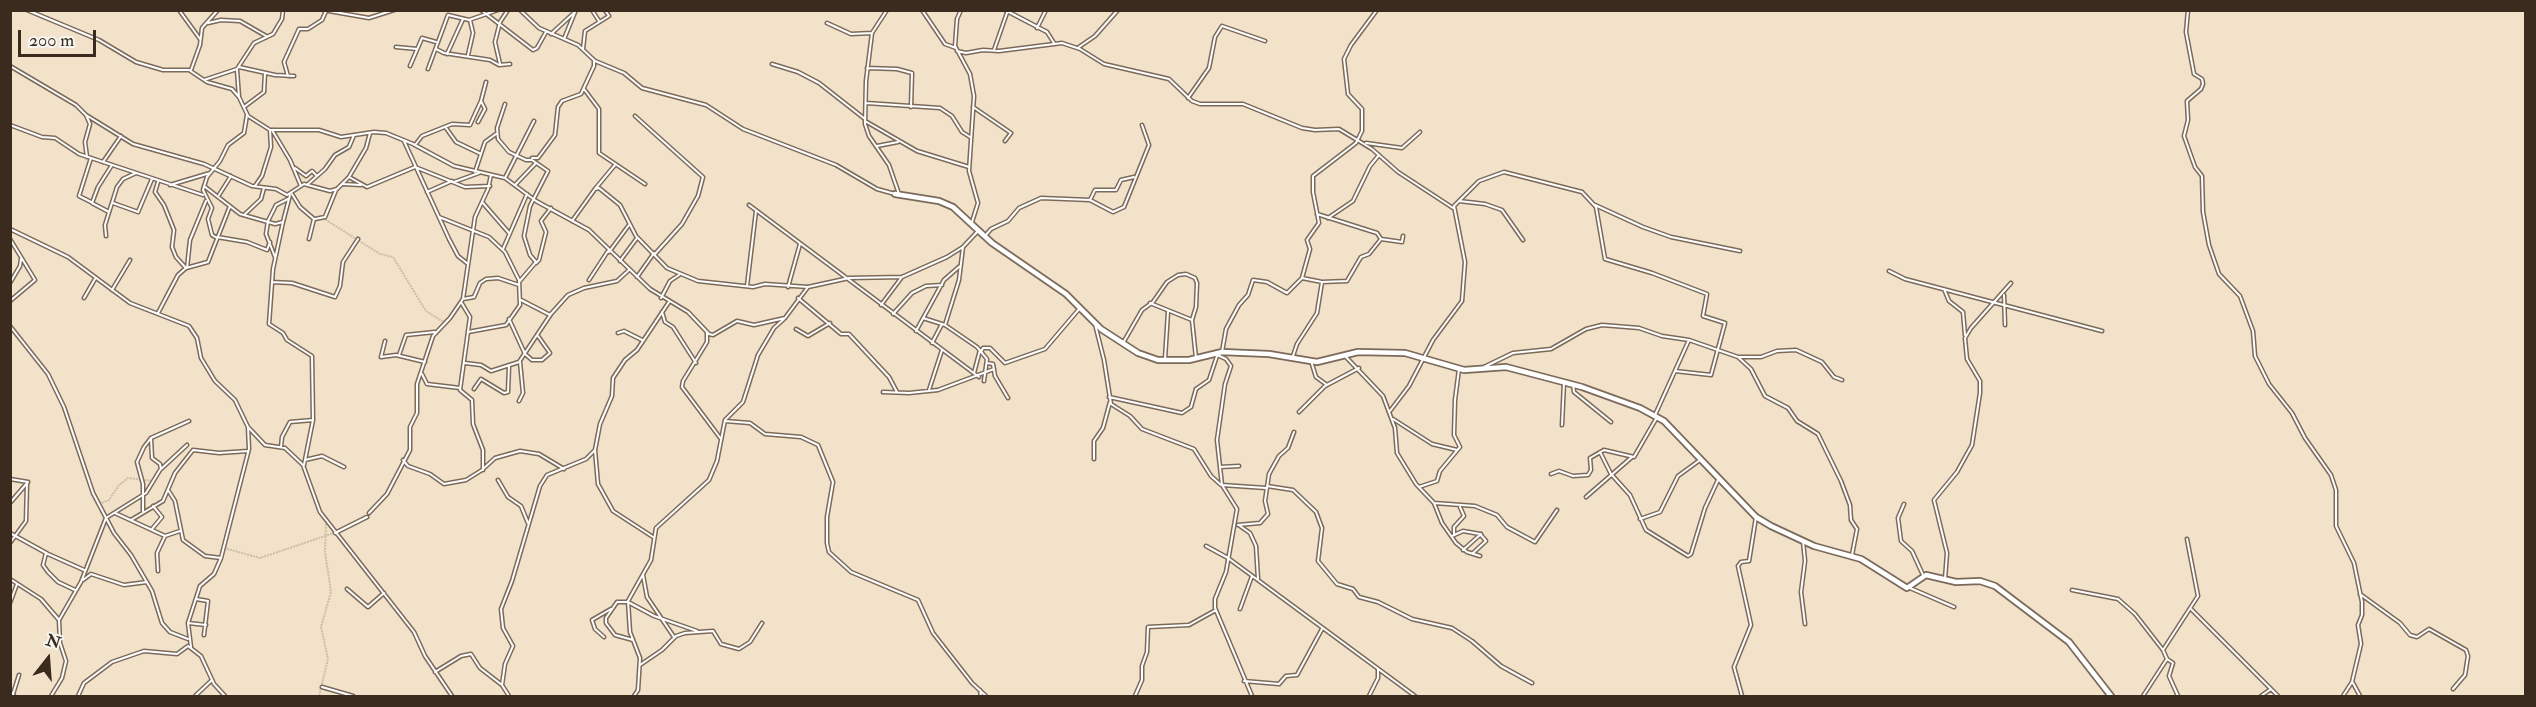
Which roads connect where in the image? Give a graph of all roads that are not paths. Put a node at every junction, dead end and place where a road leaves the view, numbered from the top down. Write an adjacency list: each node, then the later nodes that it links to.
1 (27, 10): 57 (street)
2 (179, 10): 36 (street)
3 (218, 10): 28 (street)
4 (283, 10): 34 (street)
5 (394, 10): 19 (street)
6 (481, 10): 22 (street)
7 (498, 10): 22 (street)
8 (508, 10): 29 (street)
9 (520, 10): 31 (street)
10 (592, 10): 26 (street)
11 (605, 10): 26 (street)
12 (887, 10): 32 (street)
13 (922, 10): 43 (street)
14 (961, 10): 43 (street)
15 (1046, 10): 30 (street)
16 (1118, 10): 41 (street)
17 (1377, 10): 89 (street)
18 (2187, 10): 390 (street)
19 (324, 11): 59 (street)
20 (1007, 11): 30 (street); 45 (street)
21 (458, 12): 23 (street)
22 (484, 13): 25 (street); 29 (street)
23 (455, 16): 24 (street); 39 (street)
24 (463, 19): 25 (street); 46 (street)
25 (470, 20): 47 (street)
26 (599, 21): 42 (street)
27 (827, 22): 32 (street)
28 (205, 24): 34 (street); 36 (street)
29 (499, 24): 31 (street); 51 (street)
30 (1037, 28): 38 (street)
31 (546, 32): 33 (street)
32 (872, 33): 55 (street)
33 (551, 34): 35 (street); 35 (street)
34 (266, 36): 54 (street)
35 (564, 39): 42 (street)
36 (201, 40): 57 (street)
37 (1265, 40): 65 (street)
38 (1054, 43): 41 (street); 45 (street)
39 (436, 44): 44 (street); 46 (street); 56 (street)
40 (396, 47): 44 (street)
41 (1078, 48): 65 (street)
42 (583, 49): 48 (street)
43 (956, 49): 45 (street); 71 (street)
44 (417, 50): 53 (street)
45 (994, 51)
46 (447, 54): 47 (street)
47 (469, 56): 51 (street)
48 (594, 60): 63 (street); 136 (street)
49 (772, 63): 75 (street)
50 (510, 64): 51 (street)
51 (500, 65)
52 (10, 66): 72 (street)
53 (410, 66)
54 (238, 68): 58 (street); 61 (street); 64 (street)
55 (867, 68): 67 (street); 70 (street)
56 (428, 69)
57 (191, 70): 61 (street)
58 (265, 73): 59 (street); 69 (street)
59 (288, 76): 60 (street)
60 (294, 76)
61 (204, 80): 64 (street)
62 (486, 82): 66 (street)
63 (584, 89): 100 (street); 104 (street)
64 (239, 97): 69 (street)
65 (1188, 98): 89 (street)
66 (481, 101): 77 (street); 80 (street)
67 (866, 103): 70 (street); 75 (street)
68 (505, 104): 84 (street)
69 (244, 107): 73 (street)
70 (911, 107): 87 (street)
71 (973, 107): 87 (street); 91 (street)
72 (86, 115): 86 (street); 98 (street)
73 (247, 115): 81 (street); 107 (street)
74 (635, 116): 184 (street)
75 (865, 120): 90 (street); 94 (street)
76 (534, 121): 96 (street)
77 (478, 122)
78 (10, 125): 98 (street)
79 (1142, 125): 112 (street)
80 (446, 127): 93 (street); 95 (street)
81 (271, 130): 85 (street); 105 (street); 130 (street)
82 (1420, 132): 92 (street)
83 (370, 133): 85 (street); 88 (street); 116 (street)
84 (497, 134): 95 (street); 96 (street)
85 (354, 135): 114 (street)
86 (122, 136): 101 (street); 107 (street)
87 (970, 137): 106 (street)
88 (402, 139): 93 (street); 108 (street)
89 (1358, 140): 92 (street); 154 (street)
90 (900, 141): 94 (street); 106 (street)
91 (1005, 141)
92 (1363, 143): 97 (street)
93 (415, 145): 109 (street)
94 (877, 146): 136 (street)
95 (481, 154): 109 (street)
96 (516, 155): 100 (street); 117 (street)
97 (1379, 155): 151 (street); 157 (street)
98 (87, 157): 99 (street)
99 (91, 158): 101 (street); 146 (street)
100 (531, 159): 102 (street)
101 (103, 162): 103 (street)
102 (536, 162): 125 (street); 140 (street)
103 (112, 165): 110 (street); 146 (street)
104 (615, 165): 123 (street); 132 (street)
105 (293, 166): 114 (street); 127 (street)
106 (969, 167): 162 (street)
107 (214, 168): 111 (street); 113 (street)
108 (416, 168): 120 (street); 128 (street); 134 (street)
109 (477, 172): 115 (street); 120 (street)
110 (136, 173): 118 (street); 144 (street)
111 (210, 173): 124 (street); 126 (street)
112 (1136, 175): 141 (street); 141 (street)
113 (231, 176): 130 (street); 138 (street)
114 (317, 176): 121 (street)
115 (491, 176): 117 (street); 129 (street)
116 (349, 177): 122 (street); 128 (street)
117 (505, 178): 125 (street)
118 (152, 179): 119 (street); 144 (street)
119 (158, 182): 124 (street); 192 (street)
120 (453, 182): 129 (street); 134 (street)
121 (308, 184): 127 (street); 133 (street)
122 (343, 184): 128 (street); 133 (street)
123 (645, 184)
124 (168, 185): 137 (street)
125 (515, 185): 135 (street)
126 (204, 186): 137 (street); 138 (street)
127 (301, 186): 139 (street)
128 (363, 186)
129 (490, 186): 145 (street)
130 (254, 187): 131 (street)
131 (264, 188): 139 (street); 155 (street)
132 (595, 189): 160 (street); 163 (street)
133 (336, 190): 158 (street)
134 (427, 192): 156 (street)
135 (527, 194): 140 (street); 167 (street)
136 (897, 194): 162 (street)
137 (203, 195): 142 (street)
138 (219, 195): 149 (street)
139 (290, 196): 158 (street); 159 (street); 161 (street)
140 (534, 199): 150 (street); 189 (street)
141 (1090, 200): 169 (street)
142 (206, 201): 171 (street); 192 (street)
143 (1459, 201): 148 (street); 151 (street); 177 (street)
144 (112, 202): 153 (street)
145 (482, 202): 166 (street); 167 (street)
146 (92, 203): 153 (street)
147 (748, 205): 152 (street)
148 (1594, 205): 183 (street); 256 (street)
149 (230, 206): 155 (street); 171 (street)
150 (551, 208): 160 (street); 189 (street)
151 (1453, 209): 265 (street)
152 (756, 211): 179 (street); 208 (street)
153 (109, 212): 168 (street)
154 (1317, 214): 157 (street); 198 (street)
155 (244, 215): 159 (street)
156 (439, 217): 166 (street); 190 (street)
157 (1328, 218): 176 (street)
158 (314, 219): 174 (street)
159 (268, 221): 161 (street); 178 (street)
160 (572, 221): 182 (street)
161 (283, 222): 186 (street)
162 (971, 222): 165 (street)
163 (629, 225): 172 (street); 182 (street)
164 (10, 229): 199 (street)
165 (979, 230): 169 (street); 180 (street)
166 (474, 232): 181 (street); 190 (street)
167 (509, 233): 181 (street)
168 (106, 236)
169 (985, 236): 225 (street)
170 (1403, 236): 176 (street)
171 (217, 237): 178 (street); 192 (street)
172 (637, 238): 184 (street); 188 (street)
173 (10, 239): 185 (street)
174 (309, 239)
175 (358, 239): 202 (street)
176 (1381, 239): 203 (street)
177 (1523, 240)
178 (270, 242): 186 (street)
179 (800, 244): 200 (street); 209 (street)
180 (963, 247): 191 (street); 196 (street)
181 (502, 250): 205 (street)
182 (609, 251): 188 (street); 201 (street)
183 (1740, 251)
184 (654, 253): 195 (street); 197 (street)
185 (21, 256): 204 (street); 218 (street)
186 (276, 258): 202 (street)
187 (130, 260): 212 (street)
188 (620, 261): 193 (street)
189 (536, 263): 205 (street)
190 (468, 264): 219 (street)
191 (960, 266): 207 (street); 236 (street)
192 (187, 268): 228 (street)
193 (629, 270): 197 (street); 229 (street)
194 (1889, 271): 211 (street)
195 (679, 275): 208 (street); 215 (street)
196 (902, 277): 200 (street); 223 (street)
197 (637, 278): 215 (street)
198 (1302, 278): 203 (street); 259 (street)
199 (95, 279): 212 (street); 214 (street)
200 (846, 279): 210 (street); 223 (street)
201 (589, 280)
202 (272, 282): 300 (street)
203 (1322, 282): 266 (street)
204 (10, 283)
205 (519, 283): 217 (street); 219 (street)
206 (2011, 283): 213 (street)
207 (942, 284): 230 (street); 232 (street)
208 (747, 286): 209 (street)
209 (788, 287): 210 (street)
210 (808, 287): 216 (street)
211 (1944, 288): 222 (street); 249 (street)
212 (111, 290): 228 (street)
213 (2004, 293): 222 (street); 224 (street)
214 (84, 298)
215 (661, 298): 220 (street)
216 (798, 298): 231 (street); 235 (street)
217 (521, 300): 229 (street); 233 (street)
218 (10, 301)
219 (462, 301): 241 (street); 243 (street)
220 (669, 302): 226 (street); 246 (street)
221 (1150, 303): 227 (street); 234 (street); 254 (street)
222 (1994, 303): 224 (street); 249 (street)
223 (881, 305): 230 (street)
224 (2006, 307): 238 (street); 244 (street)
225 (1080, 308): 237 (street); 258 (street)
226 (662, 312): 250 (street); 272 (street)
227 (1168, 312): 234 (street); 270 (street)
228 (158, 313): 305 (street)
229 (551, 314): 248 (street)
230 (893, 314): 242 (street)
231 (785, 318): 247 (street); 302 (street)
232 (922, 318): 236 (street); 242 (street)
233 (509, 319): 243 (street); 260 (street)
234 (1192, 320): 264 (street)
235 (830, 323): 240 (street); 292 (street)
236 (944, 324): 255 (street); 258 (street)
237 (1095, 324): 254 (street); 295 (street)
238 (2005, 325)
239 (10, 326): 348 (street)
240 (796, 329)
241 (438, 331): 261 (street); 268 (street)
242 (916, 331): 255 (street)
243 (468, 332): 271 (street)
244 (2102, 332)
245 (618, 333): 250 (street)
246 (707, 333): 247 (street); 253 (street)
247 (713, 334): 253 (street)
248 (538, 336): 260 (street); 260 (street)
249 (1965, 338): 380 (street)
250 (642, 340): 311 (street)
251 (1689, 340): 256 (street); 275 (street); 279 (street)
252 (385, 341): 261 (street)
253 (707, 342): 272 (street)
254 (1123, 342): 270 (street)
255 (932, 343): 257 (street)
256 (1718, 349): 263 (street); 279 (street)
257 (942, 350): 282 (street); 290 (street)
258 (980, 351): 273 (street); 282 (street)
259 (1217, 353): 264 (street); 266 (street); 295 (street); 323 (street)
260 (525, 354): 269 (street)
261 (399, 355): 268 (street)
262 (1343, 356): 265 (street); 267 (street); 276 (street)
263 (1738, 357): 283 (street); 371 (street)
264 (1196, 358): 270 (street)
265 (1423, 358): 278 (street); 296 (street)
266 (1292, 359): 267 (street)
267 (1311, 361): 287 (street)
268 (425, 362): 281 (street)
269 (520, 362): 274 (street); 294 (street)
270 (1165, 362)
271 (465, 363): 274 (street); 288 (street)
272 (696, 363): 308 (street)
273 (987, 363): 277 (street); 280 (street)
274 (509, 366): 289 (street)
275 (1484, 367): 278 (street); 285 (street)
276 (1359, 368): 287 (street); 296 (street)
277 (994, 369): 280 (street); 293 (street)
278 (1459, 369): 312 (street)
279 (1675, 372): 298 (street)
280 (986, 373): 282 (street); 284 (street)
281 (422, 374): 288 (street); 318 (street)
282 (976, 375): 290 (street)
283 (1842, 380)
284 (984, 381)
285 (1564, 382): 286 (street); 304 (street)
286 (1573, 384): 298 (street); 303 (street)
287 (1327, 385): 297 (street)
288 (460, 388): 326 (street)
289 (474, 389)
290 (929, 391): 292 (street)
291 (884, 392): 292 (street)
292 (897, 392)
293 (1008, 398)
294 (519, 400)
295 (1109, 400): 316 (street); 333 (street)
296 (1390, 411): 299 (street)
297 (1299, 412)
298 (1657, 416): 315 (street); 319 (street)
299 (1393, 419): 312 (street); 335 (street)
300 (313, 420): 310 (street); 317 (street)
301 (189, 421): 307 (street)
302 (725, 421): 308 (street); 428 (street)
303 (1611, 422)
304 (1562, 425)
305 (248, 427): 310 (street); 313 (street)
306 (1294, 432): 334 (street)
307 (151, 438): 325 (street); 337 (street)
308 (722, 441): 362 (street)
309 (187, 446): 325 (street)
310 (281, 447): 321 (street)
311 (596, 450): 324 (street); 362 (street)
312 (1458, 450): 335 (street)
313 (248, 451): 336 (street); 372 (street)
314 (1600, 452): 315 (street); 327 (street); 328 (street)
315 (1632, 457): 328 (street)
316 (1094, 459)
317 (305, 460): 321 (street); 322 (street)
318 (403, 460): 326 (street); 357 (street)
319 (1700, 460): 331 (street); 349 (street)
320 (1239, 466): 323 (street)
321 (305, 467): 357 (street)
322 (344, 467)
323 (1220, 467): 333 (street)
324 (564, 469): 326 (street); 351 (street)
325 (160, 470): 337 (street)
326 (482, 470)
327 (1551, 474)
328 (1611, 474): 338 (street); 349 (street)
329 (10, 479): 332 (street)
330 (498, 480): 351 (street)
331 (1718, 480): 347 (street); 349 (street)
332 (27, 484): 339 (street); 359 (street)
333 (1222, 486): 334 (street); 352 (street)
334 (1267, 487): 353 (street); 422 (street)
335 (1418, 488): 340 (street)
336 (167, 489): 342 (street); 355 (street)
337 (141, 497): 345 (street); 346 (street)
338 (1586, 497)
339 (10, 503)
340 (1434, 503): 343 (street); 360 (street)
341 (1904, 504): 377 (street)
342 (153, 506): 345 (street); 354 (street)
343 (1460, 507): 344 (street); 360 (street)
344 (1557, 510)
345 (143, 511): 350 (street)
346 (115, 513): 348 (street); 350 (street)
347 (1756, 517): 364 (street); 444 (street)
348 (106, 518): 374 (street); 383 (street)
349 (1640, 519)
350 (130, 520): 354 (street)
351 (528, 523): 423 (street)
352 (1234, 523): 353 (street); 373 (street)
353 (1238, 525): 381 (street)
354 (152, 529): 361 (street)
355 (180, 531): 361 (street); 372 (street)
356 (10, 533): 359 (street)
357 (334, 533): 389 (street)
358 (1481, 534): 360 (street); 367 (street); 369 (street)
359 (16, 535): 365 (street); 368 (street)
360 (1453, 535): 367 (street)
361 (165, 536): 375 (street)
362 (653, 537): 376 (street)
363 (2187, 539): 397 (street)
364 (1803, 541): 371 (street); 403 (street)
365 (10, 543)
366 (1206, 546): 373 (street)
367 (1463, 550): 369 (street)
368 (46, 553): 374 (street); 387 (street)
369 (1473, 554): 370 (street)
370 (1480, 556)
371 (1852, 556): 385 (street)
372 (221, 558): 391 (street)
373 (1228, 558): 378 (street); 398 (street)
374 (84, 570): 382 (street)
375 (158, 571)
376 (643, 574): 393 (street); 399 (street)
377 (1923, 575): 380 (street); 385 (street)
378 (1252, 576): 381 (street); 396 (street)
379 (10, 579): 384 (street)
380 (1945, 579): 445 (street)
381 (1258, 580): 405 (street)
382 (81, 582): 383 (street); 387 (street)
383 (147, 582): 410 (street)
384 (17, 584): 392 (street); 400 (street)
385 (1910, 588): 394 (street)
386 (347, 589): 389 (street)
387 (75, 590): 400 (street)
388 (2072, 590): 413 (street)
389 (384, 593): 417 (street)
390 (2360, 594): 421 (street); 426 (street)
391 (196, 599): 401 (street); 404 (street)
392 (10, 603)
393 (628, 603): 395 (street); 399 (street); 411 (street)
394 (1954, 607)
395 (611, 609): 408 (street); 411 (street)
396 (1240, 609)
397 (2191, 609): 413 (street); 425 (street)
398 (1216, 610): 420 (street); 440 (street)
399 (664, 618): 406 (street); 409 (street)
400 (59, 620): 430 (street)
401 (188, 623): 404 (street); 410 (street)
402 (762, 623): 406 (street)
403 (1805, 624)
404 (206, 625): 407 (street)
405 (1322, 628): 416 (street); 420 (street)
406 (700, 632): 409 (street)
407 (204, 635)
408 (604, 637)
409 (675, 638): 415 (street)
410 (188, 639): 412 (street)
411 (634, 640): 415 (street)
412 (191, 646): 419 (street); 431 (street)
413 (2163, 650): 414 (street)
414 (2167, 658): 446 (street); 447 (street)
415 (640, 665): 437 (street)
416 (1378, 669): 442 (street); 443 (street)
417 (435, 672): 423 (street); 435 (street)
418 (19, 675): 429 (street)
419 (212, 680): 432 (street); 433 (street)
420 (1244, 681): 441 (street)
421 (2352, 682): 450 (street); 451 (street)
422 (1532, 683)
423 (502, 686): 436 (street)
424 (322, 687): 434 (street)
425 (2271, 689): 448 (street); 449 (street)
426 (2454, 689)
427 (10, 690): 429 (street)
428 (980, 690): 438 (street); 439 (street)
429 (14, 695)
430 (51, 696)
431 (78, 696)
432 (195, 696)
433 (225, 696)
434 (353, 696)
435 (452, 696)
436 (509, 696)
437 (634, 696)
438 (981, 696)
439 (986, 696)
440 (1135, 696)
441 (1251, 696)
442 (1369, 696)
443 (1415, 696)
444 (1742, 696)
445 (2111, 696)
446 (2143, 696)
447 (2178, 696)
448 (2261, 696)
449 (2278, 696)
450 (2343, 696)
451 (2360, 696)

